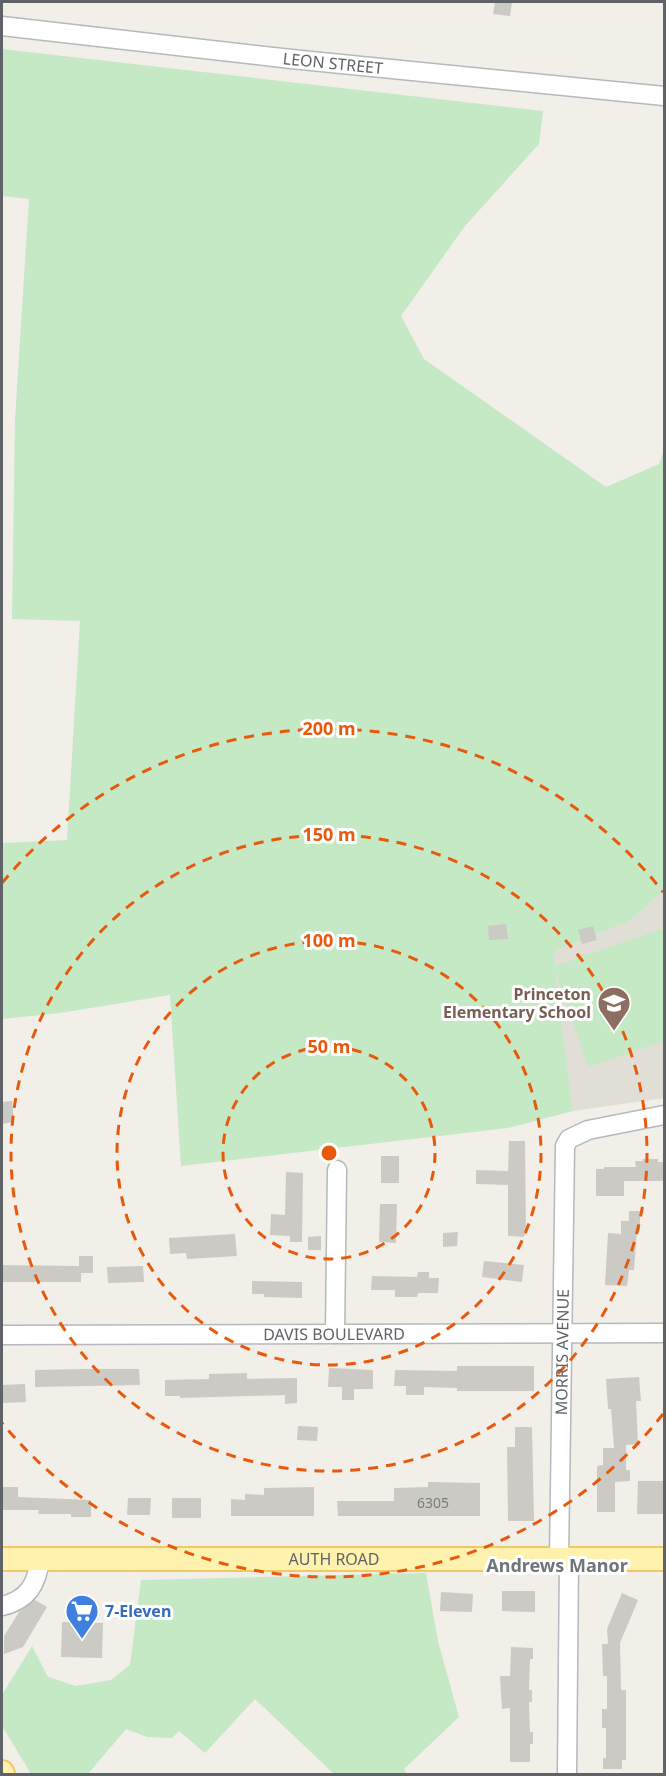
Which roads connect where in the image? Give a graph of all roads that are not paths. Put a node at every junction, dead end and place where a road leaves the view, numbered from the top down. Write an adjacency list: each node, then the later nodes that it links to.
1 (2, 26): 2 (street, LEON STREET)
2 (664, 96)
3 (664, 1115): 5 (street, MORRIS AVENUE)
4 (337, 1170): 7 (street)
5 (562, 1333): 6 (street, DAVIS BOULEVARD); 7 (street, DAVIS BOULEVARD); 11 (street, MORRIS AVENUE)
6 (664, 1333)
7 (335, 1334): 8 (street, DAVIS BOULEVARD)
8 (2, 1335)
9 (2, 1559): 10 (main road, AUTH ROAD)
10 (40, 1559): 11 (main road, AUTH ROAD); 13 (street)
11 (564, 1559): 12 (main road, AUTH ROAD); 14 (street, MORRIS AVENUE)
12 (664, 1559)
13 (2, 1606)
14 (567, 1774)

